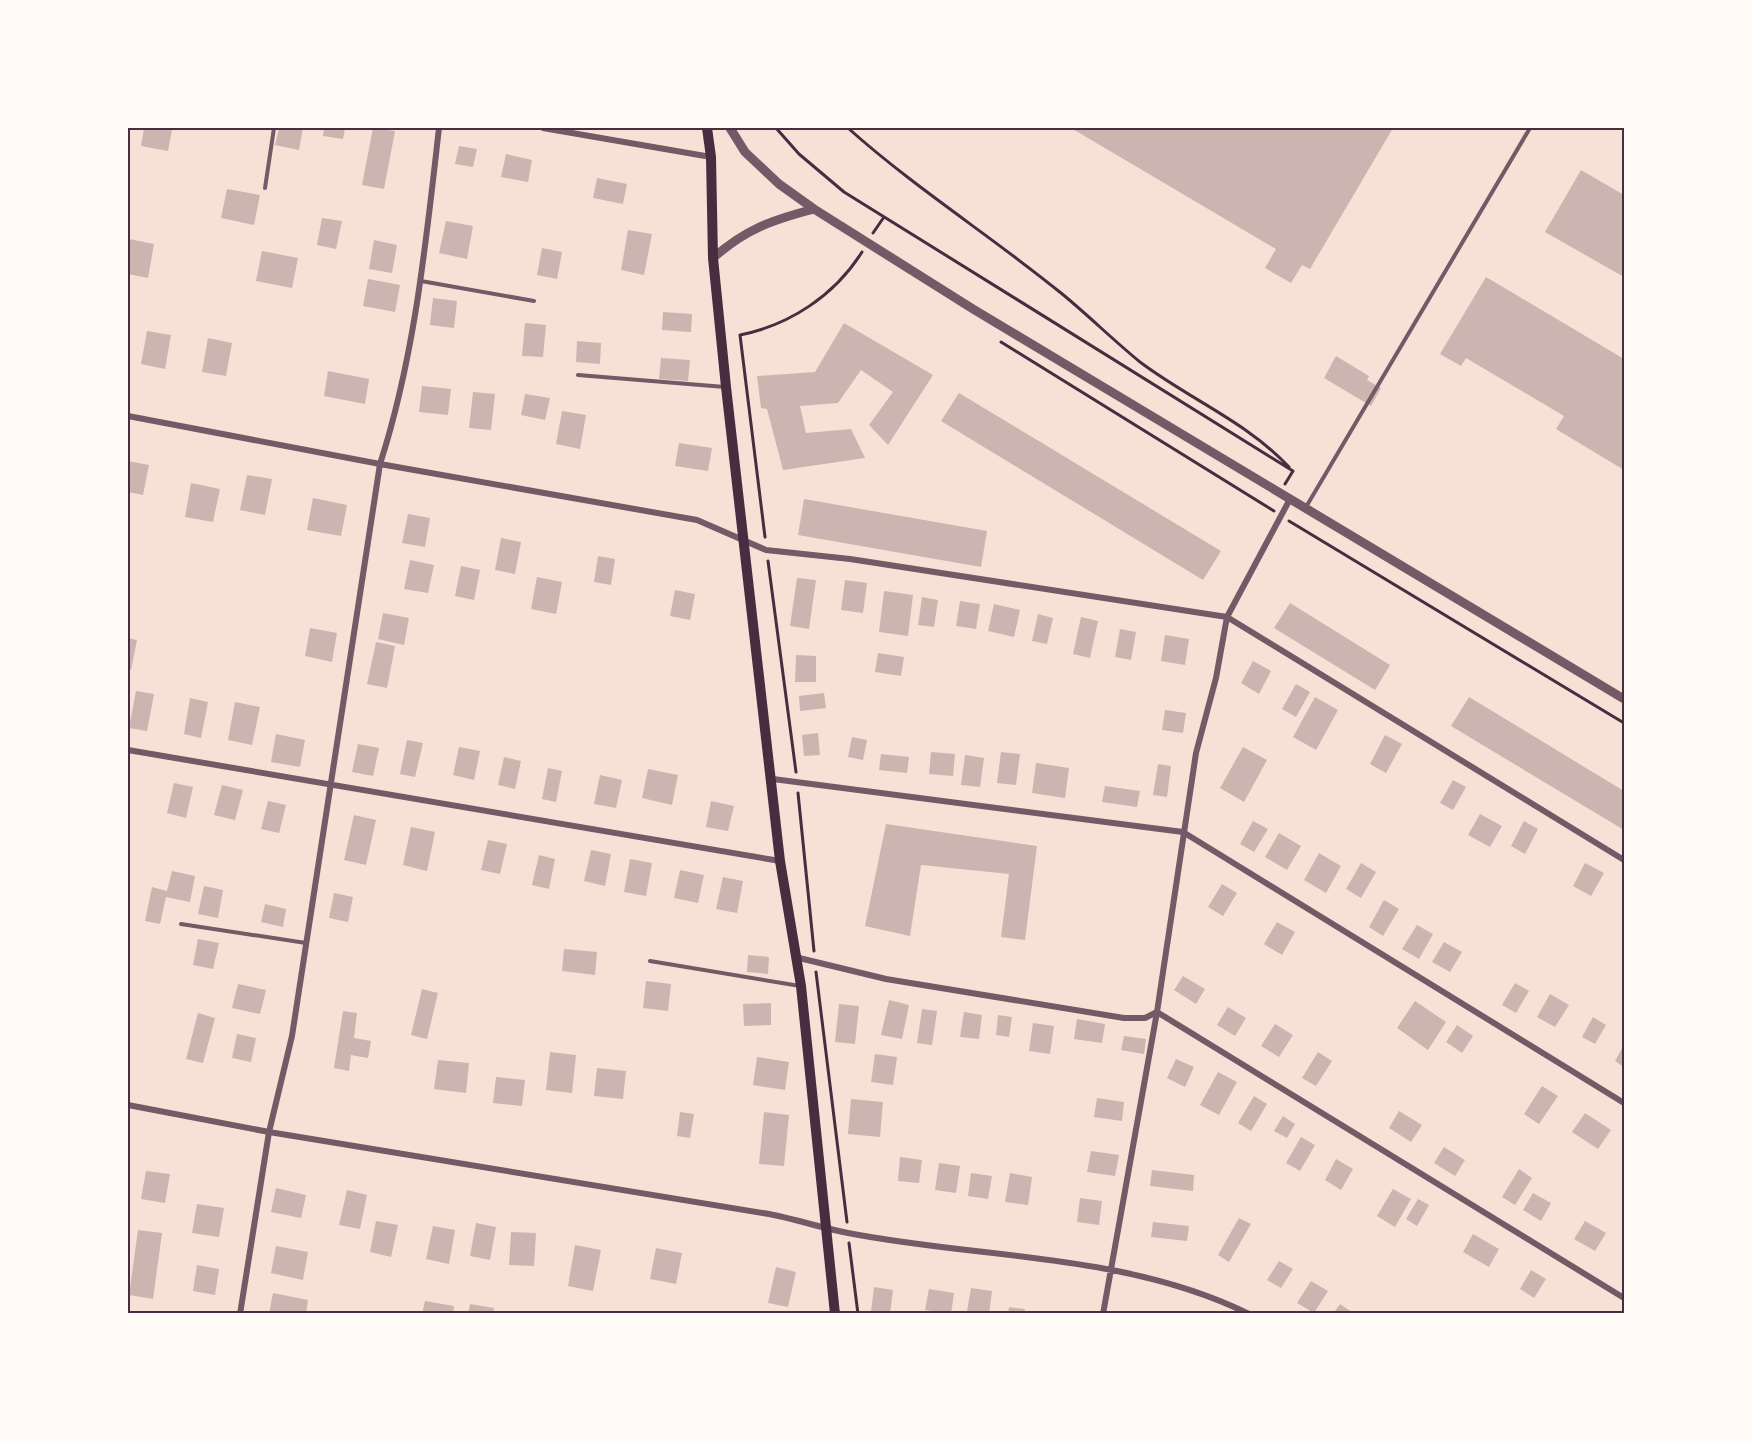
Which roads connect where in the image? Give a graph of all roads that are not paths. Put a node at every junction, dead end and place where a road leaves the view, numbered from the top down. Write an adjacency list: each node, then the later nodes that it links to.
1 (274, 128): 8 (lane)
2 (438, 128): 11 (street)
3 (543, 128): 7 (street)
4 (707, 128): 7 (main road)
5 (730, 128): 9 (street)
6 (1530, 128): 18 (lane)
7 (711, 157): 10 (main road)
8 (265, 188)
9 (814, 209): 10 (street); 17 (street)
10 (713, 258): 14 (main road)
11 (421, 281): 12 (lane); 16 (street)
12 (534, 301)
13 (578, 375): 14 (lane)
14 (726, 387): 19 (main road)
15 (128, 416): 16 (street)
16 (380, 464): 19 (street); 24 (street)
17 (1290, 499): 18 (street); 20 (street)
18 (1305, 508): 21 (street)
19 (742, 538): 20 (street); 23 (main road)
20 (1227, 617): 25 (street); 26 (street)
21 (1624, 699)
22 (128, 750): 24 (street)
23 (773, 779): 25 (street); 27 (main road)
24 (329, 785): 27 (street); 29 (street)
25 (1183, 832): 33 (street); 34 (street)
26 (1624, 860)
27 (780, 861): 30 (main road)
28 (181, 924): 29 (lane)
29 (306, 943): 36 (street)
30 (795, 957): 32 (main road); 33 (street)
31 (650, 961): 32 (lane)
32 (801, 986): 37 (main road)
33 (1157, 1012): 38 (street); 39 (street)
34 (1624, 1103)
35 (128, 1105): 36 (street)
36 (269, 1132): 37 (street); 40 (street)
37 (825, 1227): 38 (street); 41 (main road)
38 (1110, 1270): 42 (street); 43 (street)
39 (1624, 1298)
40 (240, 1314)
41 (835, 1314)
42 (1103, 1314)
43 (1249, 1314)

